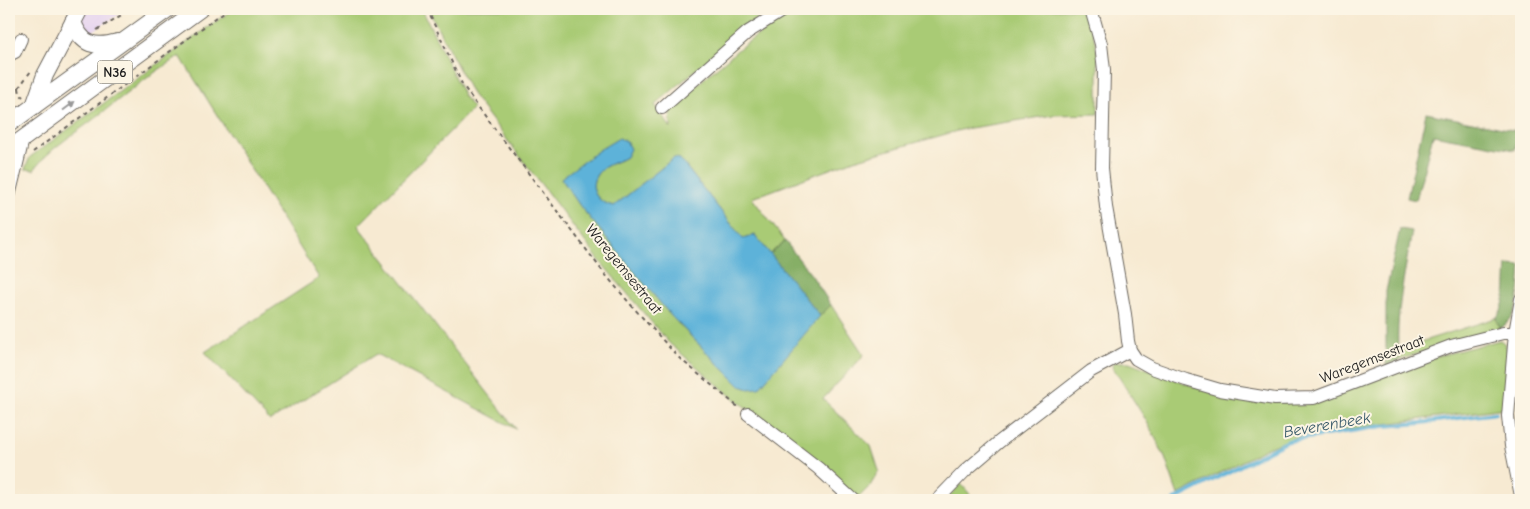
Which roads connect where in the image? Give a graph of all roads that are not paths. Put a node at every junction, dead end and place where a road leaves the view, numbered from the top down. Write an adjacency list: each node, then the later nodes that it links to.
1 (168, 9): 7 (main road, N36)
2 (200, 9): 11 (main road, N36, one-way to 2)
3 (785, 9): 10 (street)
4 (1092, 9): 16 (street)
5 (77, 15): 7 (main road); 9 (main road)
6 (21, 39): 8 (street)
7 (122, 41): 9 (main road, N36)
8 (9, 56)
9 (30, 101): 11 (main road)
10 (662, 108)
11 (20, 124): 12 (main road, N36); 13 (street)
12 (9, 149)
13 (9, 196)
14 (1521, 299): 15 (street)
15 (1515, 333): 16 (street, Waregemsestraat); 18 (street)
16 (1130, 350): 20 (street)
17 (748, 414): 19 (street)
18 (1521, 496)
19 (853, 500)
20 (937, 500)

